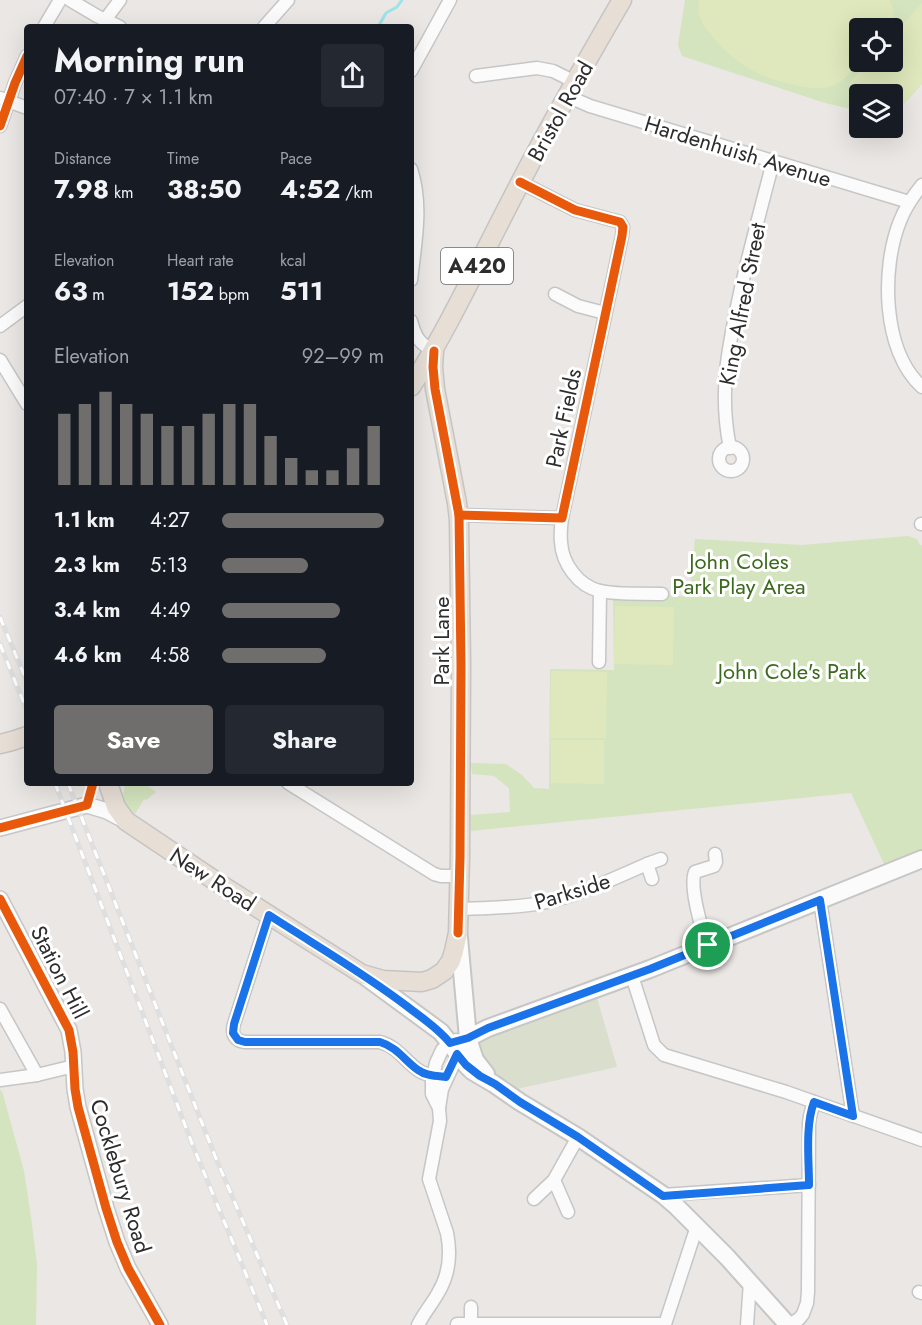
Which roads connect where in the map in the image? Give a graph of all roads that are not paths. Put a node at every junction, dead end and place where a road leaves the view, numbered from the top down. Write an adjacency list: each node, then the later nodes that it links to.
1 (60, 0): 8 (street)
2 (70, 0): 7 (street)
3 (120, 0): 7 (street)
4 (288, 0): 10 (street)
5 (450, 0): 12 (street)
6 (622, 0): 14 (main road, Bristol Road / A420)
7 (105, 20): 9 (street)
8 (46, 24)
9 (114, 24)
10 (267, 24)
11 (24, 62): 15 (street)
12 (414, 66)
13 (476, 76): 14 (street, Hardenhuish Avenue)
14 (571, 89): 18 (street, Hardenhuish Avenue); 20 (main road, Bristol Road / A420)
15 (4, 100): 16 (street); 17 (street)
16 (24, 107)
17 (0, 126)
18 (772, 162): 22 (street, Hardenhuish Avenue); 36 (street, King Alfred Street)
19 (414, 178): 23 (street)
20 (520, 182): 26 (street, Park Fields); 29 (main road, Bristol Road / A420)
21 (922, 185): 22 (street)
22 (909, 202): 32 (street)
23 (414, 248)
24 (555, 294): 26 (street)
25 (24, 308): 27 (street)
26 (605, 313): 38 (street, Park Fields)
27 (0, 326)
28 (414, 330): 29 (street)
29 (434, 351): 31 (main road, A420); 35 (main road, Park Lane / A420)
30 (0, 360): 34 (street)
31 (414, 382)
32 (922, 387)
33 (414, 392): 35 (main road)
34 (24, 399)
35 (437, 403): 37 (main road, Park Lane / A420)
36 (730, 448)
37 (459, 515): 38 (street); 54 (main road, Park Lane / A420)
38 (562, 518): 39 (street, Park Fields)
39 (600, 591): 40 (street); 41 (street)
40 (662, 594)
41 (599, 662)
42 (24, 737): 43 (main road)
43 (0, 744)
44 (105, 786): 47 (street)
45 (109, 786): 48 (main road, New Road / A420)
46 (293, 786): 54 (street)
47 (87, 805): 48 (street, New Road); 49 (street)
48 (126, 821): 59 (main road, New Road / A420)
49 (0, 828)
50 (715, 854): 61 (street)
51 (922, 859): 57 (main road)
52 (661, 860): 53 (street, Parkside)
53 (646, 864): 55 (street); 58 (street, Parkside)
54 (459, 876): 58 (main road, Park Lane / A420)
55 (652, 879)
56 (0, 899): 67 (street, Station Hill)
57 (820, 900): 61 (main road); 75 (street)
58 (458, 909): 60 (main road, Park Lane / A420)
59 (269, 915): 62 (main road, New Road / A420); 69 (street)
60 (458, 933): 62 (main road, New Road / A420); 65 (main road, Park Lane)
61 (708, 945): 63 (main road)
62 (362, 974): 66 (main road, New Road)
63 (632, 975): 65 (main road); 73 (street)
64 (0, 1009): 68 (street)
65 (468, 1038): 66 (street); 72 (main road, Park Lane)
66 (453, 1048): 69 (street); 70 (street); 72 (main road, New Road)
67 (74, 1066): 68 (street); 88 (street, Cocklebury Road)
68 (37, 1075): 71 (street)
69 (432, 1076): 70 (street); 74 (street)
70 (446, 1077): 74 (street)
71 (0, 1080)
72 (495, 1084): 76 (main road)
73 (814, 1102): 75 (street); 79 (street)
74 (439, 1108): 89 (street)
75 (853, 1116): 77 (street)
76 (578, 1137): 78 (street); 80 (main road)
77 (922, 1140)
78 (554, 1180): 81 (street); 82 (street)
79 (809, 1185): 80 (street); 91 (street)
80 (663, 1196): 83 (main road)
81 (534, 1200)
82 (568, 1212)
83 (697, 1226): 84 (main road); 87 (street)
84 (750, 1282): 90 (street); 91 (main road)
85 (471, 1307): 87 (street)
86 (457, 1324): 87 (street)
87 (471, 1324)
88 (160, 1325)
89 (418, 1325)
90 (747, 1325)
91 (789, 1325)

